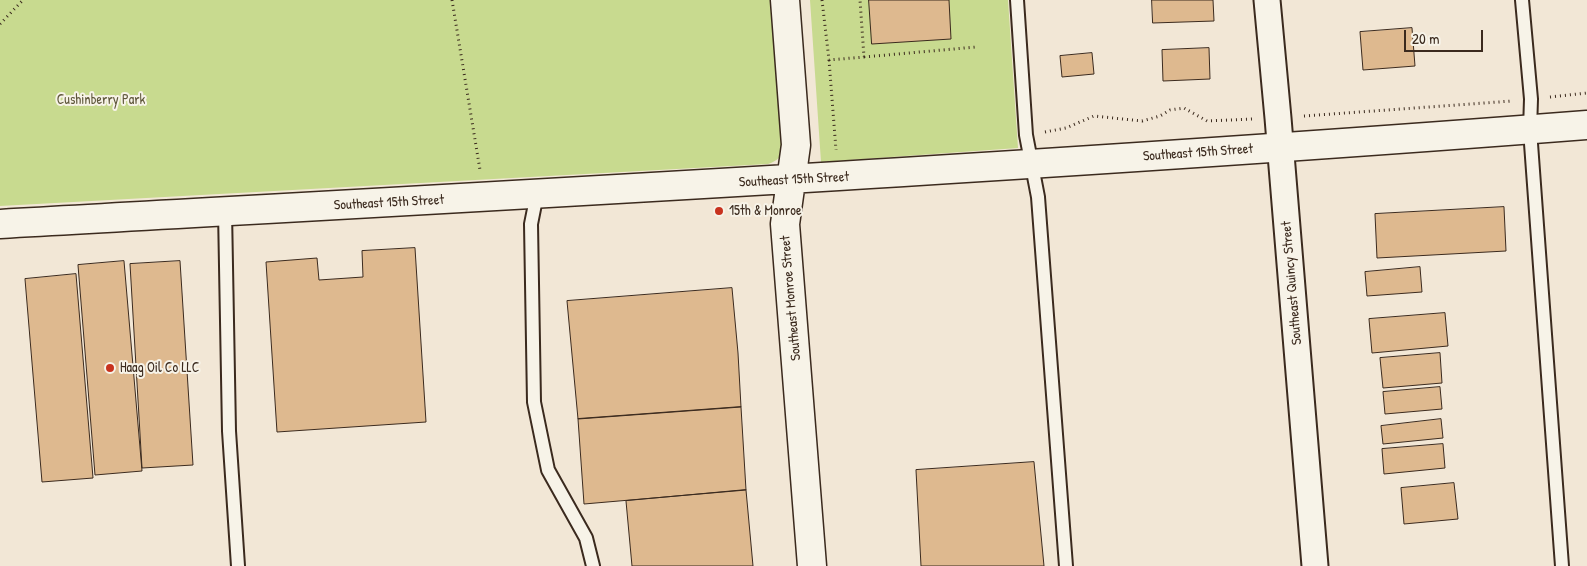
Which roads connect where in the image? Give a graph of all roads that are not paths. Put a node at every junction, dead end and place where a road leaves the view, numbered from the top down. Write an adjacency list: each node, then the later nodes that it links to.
1 (786, 0): 9 (street, Southeast Monroe Street)
2 (1017, 0): 8 (lane)
3 (1267, 0): 7 (street, Southeast Quincy Street)
4 (1522, 0): 6 (lane)
5 (1587, 125): 6 (street, Southeast 15th Street)
6 (1530, 130): 7 (street, Southeast 15th Street); 18 (lane)
7 (1281, 148): 8 (street, Southeast 15th Street); 17 (street, Southeast Quincy Street)
8 (1031, 164): 9 (street, Southeast 15th Street); 16 (lane)
9 (790, 180): 10 (street, Southeast 15th Street); 15 (street, Southeast Monroe Street)
10 (537, 194): 11 (street, Southeast 15th Street); 14 (lane)
11 (225, 211): 12 (street, Southeast 15th Street); 13 (lane)
12 (0, 224)
13 (238, 566)
14 (594, 566)
15 (812, 566)
16 (1066, 566)
17 (1315, 566)
18 (1562, 566)

